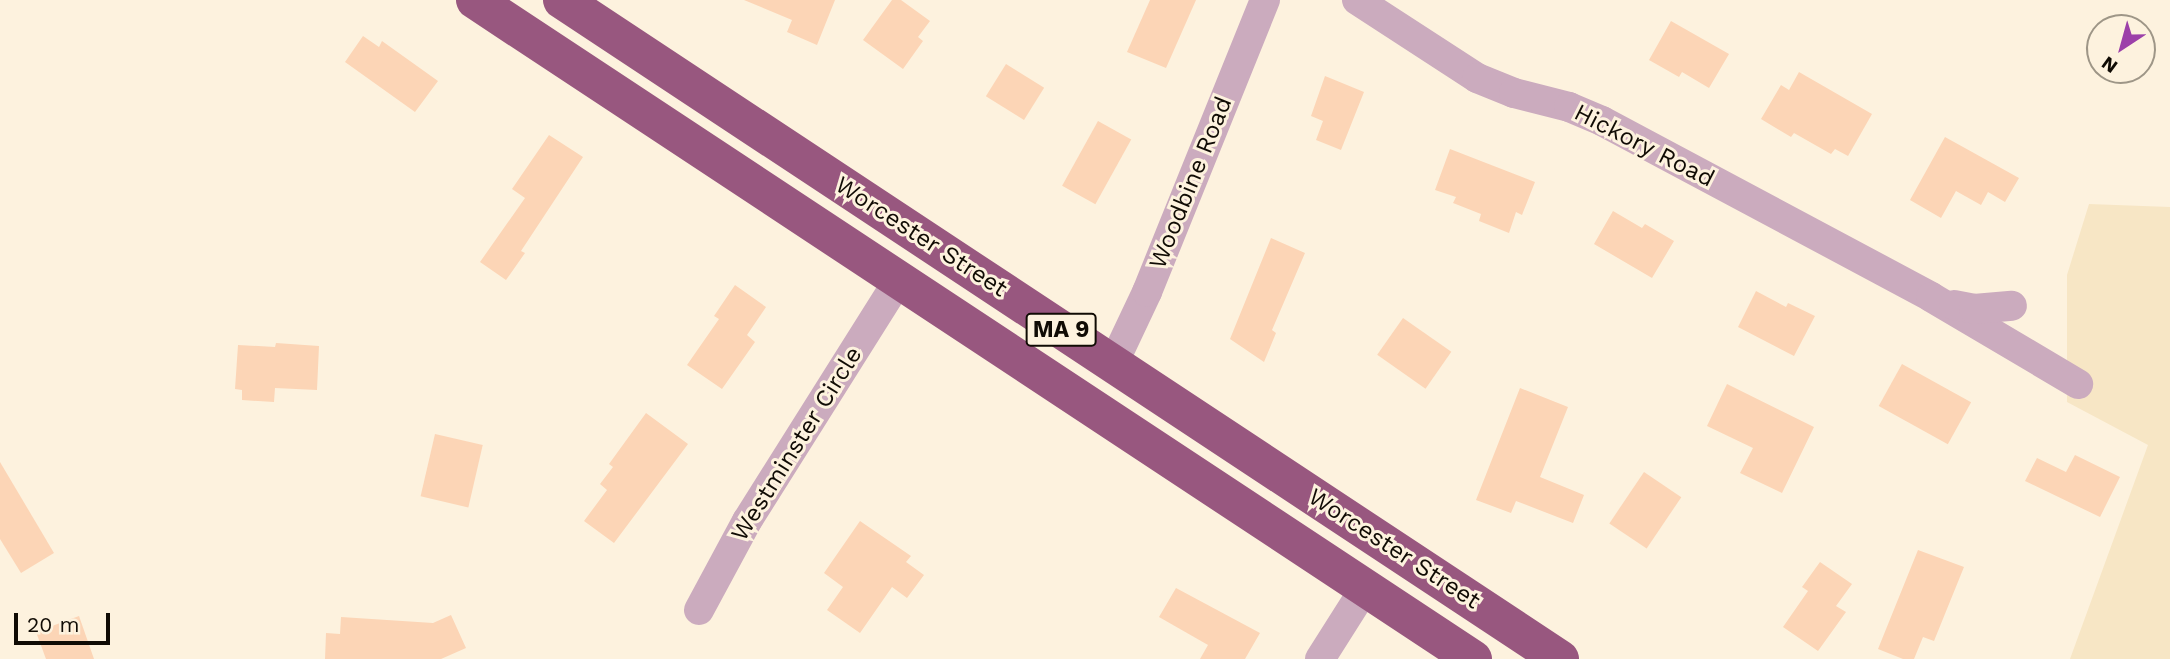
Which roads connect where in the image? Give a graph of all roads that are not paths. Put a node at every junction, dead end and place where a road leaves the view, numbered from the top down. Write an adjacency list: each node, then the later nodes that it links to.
1 (475, 0): 5 (highway, Worcester Street / MA 9)
2 (562, 0): 8 (highway, Worcester Street / MA 9)
3 (1265, 0): 8 (street, Woodbine Road)
4 (1357, 0): 6 (street, Hickory Road)
5 (899, 280): 10 (highway, Worcester Street / MA 9); 11 (street, Westminster Circle)
6 (1931, 297): 7 (street, Hickory Road); 9 (street, Hickory Road)
7 (2012, 306)
8 (1113, 364): 14 (highway, Worcester Street / MA 9)
9 (2078, 384)
10 (1365, 588): 12 (street); 13 (highway, Worcester Street / MA 9)
11 (699, 610)
12 (1320, 659)
13 (1473, 659)
14 (1560, 659)

